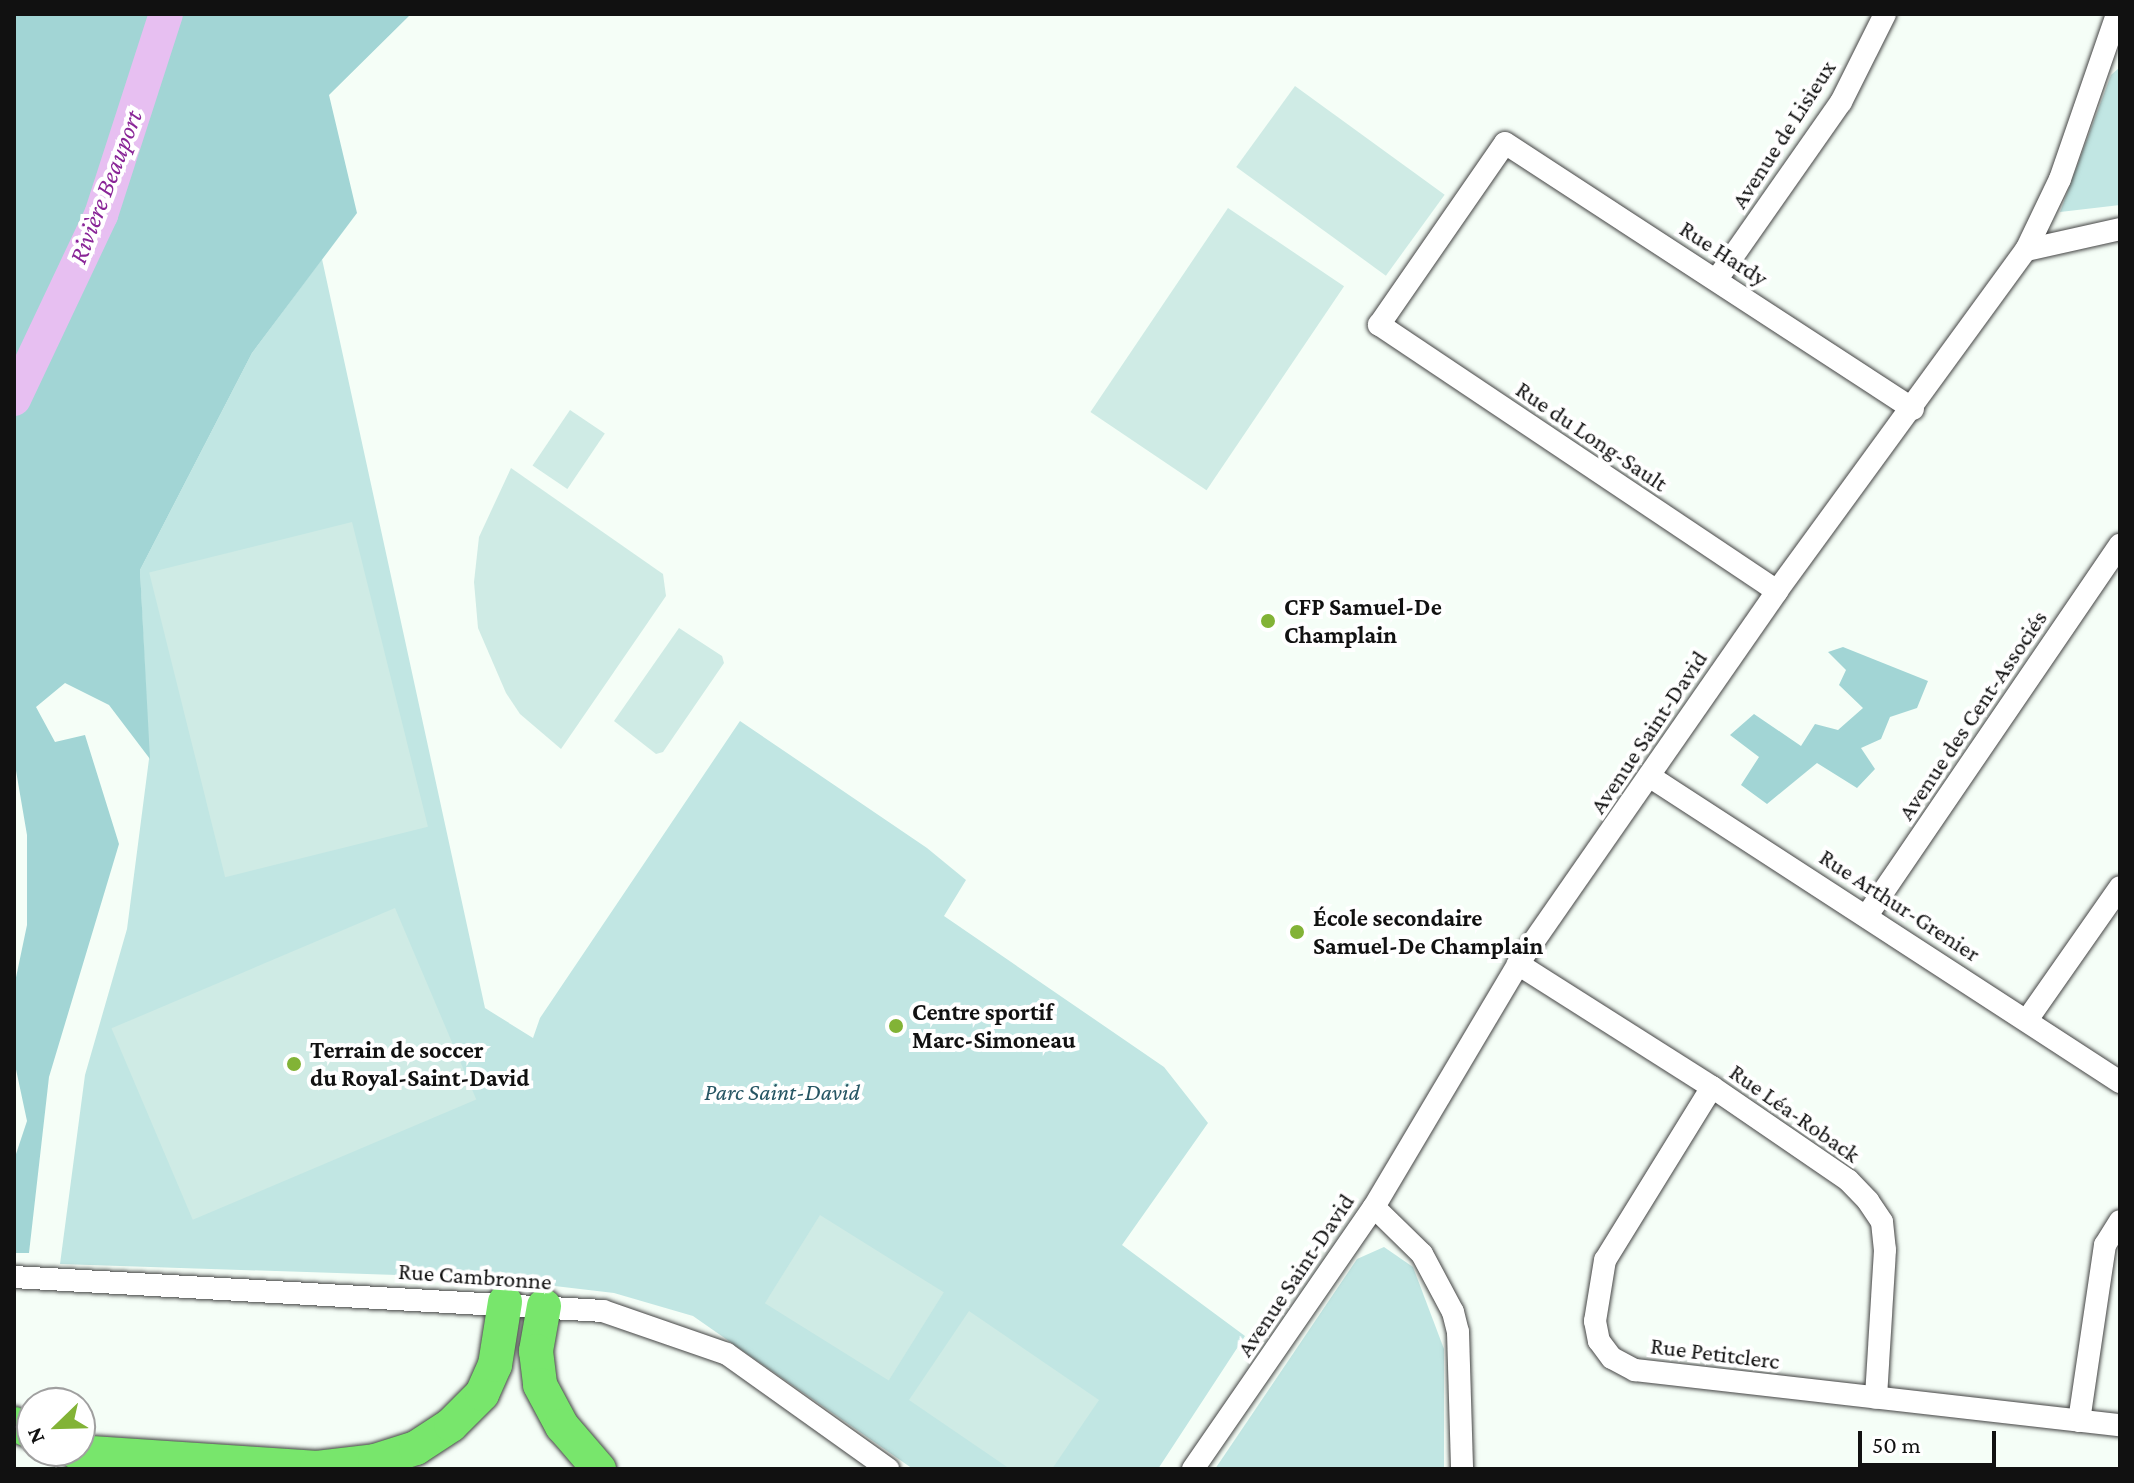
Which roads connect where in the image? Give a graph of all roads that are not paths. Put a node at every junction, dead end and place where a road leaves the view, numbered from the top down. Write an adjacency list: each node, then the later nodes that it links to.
1 (1885, 14): 5 (street, Avenue de Lisieux)
2 (2111, 22): 4 (street, Avenue Saint-David)
3 (2120, 229): 4 (street)
4 (2026, 250): 7 (street, Avenue Saint-David)
5 (1717, 279): 6 (street, Rue Hardy); 7 (street, Rue Hardy)
6 (1379, 325): 9 (street, Rue du Long-Sault)
7 (1913, 409): 9 (street, Avenue Saint-David)
8 (2120, 545): 12 (street, Avenue des Cent-Associés)
9 (1777, 591): 10 (street, Avenue Saint-David)
10 (1649, 776): 12 (street, Rue Arthur-Grenier); 13 (street, Avenue Saint-David)
11 (2120, 887): 14 (street)
12 (1868, 914): 14 (street, Rue Arthur-Grenier)
13 (1518, 964): 16 (street, Rue Léa-Roback); 17 (street, Avenue Saint-David)
14 (2027, 1020): 15 (street, Rue Arthur-Grenier)
15 (2120, 1082)
16 (1712, 1087): 22 (street, Rue Léa-Roback); 22 (street, Rue Petitclerc)
17 (1374, 1207): 30 (street, Avenue Saint-David); 31 (street)
18 (2120, 1221): 23 (street)
19 (14, 1277): 20 (street, Rue Cambronne)
20 (505, 1302): 21 (street, Rue Cambronne); 25 (highway)
21 (544, 1306): 28 (highway); 29 (street, Rue Cambronne)
22 (1876, 1398): 23 (street, Rue Petitclerc)
23 (2079, 1421): 24 (street, Rue Petitclerc)
24 (2120, 1425)
25 (96, 1452)
26 (96, 1459): 27 (highway)
27 (125, 1469)
28 (599, 1469)
29 (888, 1469)
30 (1193, 1469)
31 (1462, 1469)

